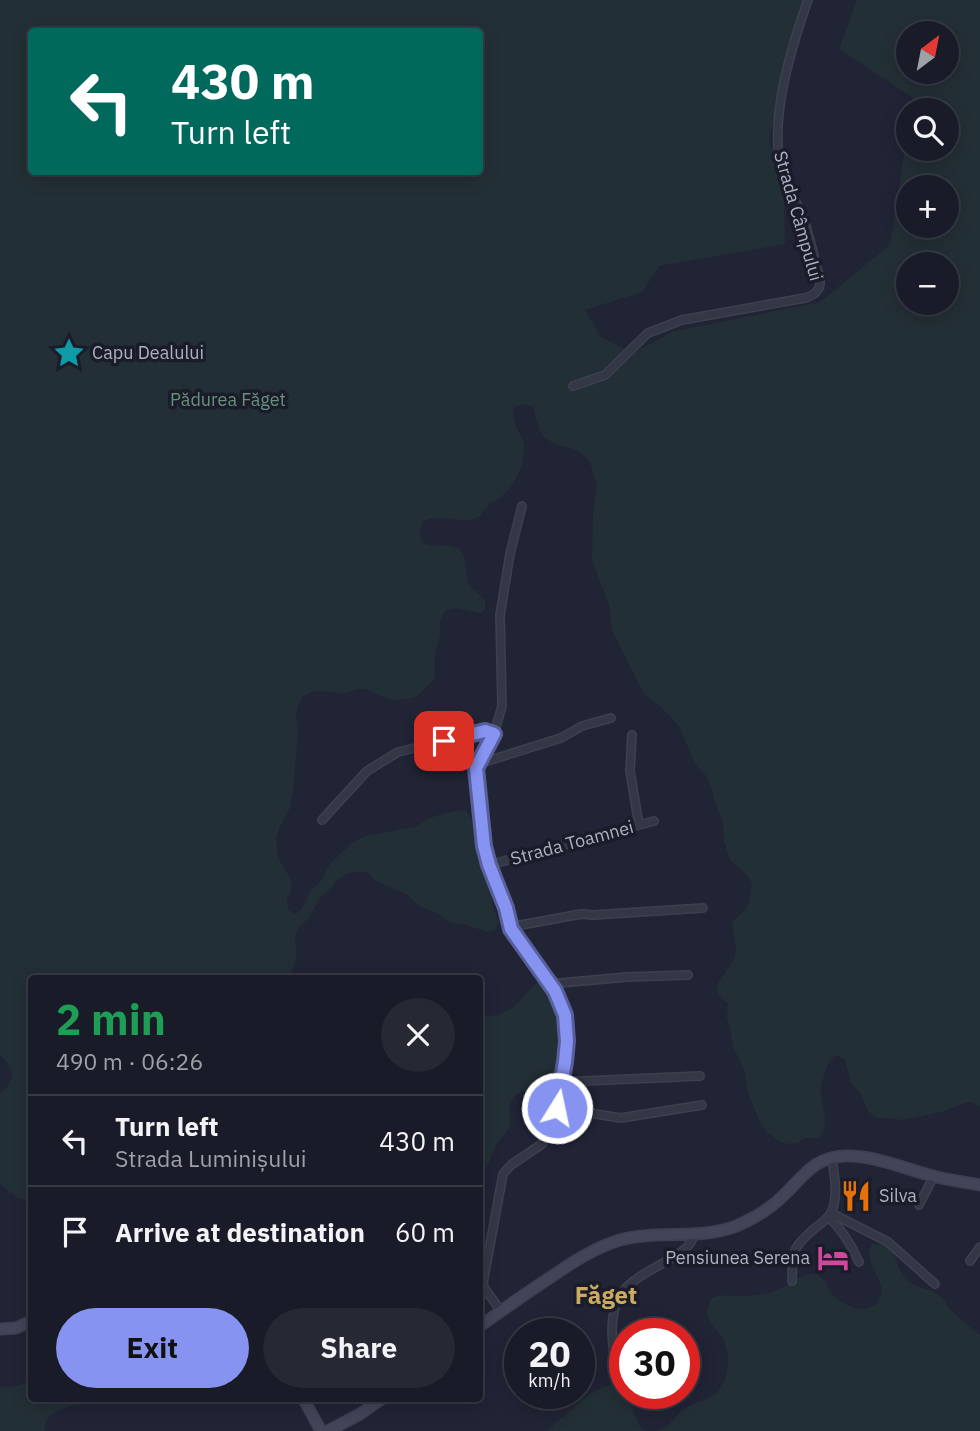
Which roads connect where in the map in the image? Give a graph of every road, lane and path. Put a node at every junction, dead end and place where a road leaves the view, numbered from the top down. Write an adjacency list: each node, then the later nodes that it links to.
1 (808, 0): 2 (street, Strada Câmpului)
2 (573, 386)
3 (522, 506): 5 (street)
4 (611, 718): 7 (street)
5 (494, 734): 7 (street); 8 (street)
6 (632, 735): 10 (street)
7 (477, 764): 11 (street)
8 (322, 820)
9 (654, 821): 10 (street, Strada Toamnei)
10 (639, 825): 11 (street, Strada Toamnei)
11 (489, 865): 13 (street)
12 (703, 908): 13 (street)
13 (510, 927): 15 (street)
14 (688, 975): 15 (street)
15 (550, 984): 17 (street)
16 (700, 1076): 17 (street)
17 (561, 1082): 19 (street)
18 (702, 1105): 19 (street)
19 (557, 1108): 31 (street)
20 (832, 1158): 21 (main road); 24 (street); 25 (main road)
21 (934, 1176): 22 (main road); 23 (street)
22 (980, 1185)
23 (919, 1205)
24 (830, 1215): 28 (street); 29 (street); 30 (street)
25 (694, 1234): 31 (main road); 32 (street)
26 (980, 1247): 27 (street)
27 (970, 1261)
28 (859, 1262)
29 (792, 1281)
30 (935, 1284)
31 (501, 1311): 34 (main road)
32 (614, 1318)
33 (28, 1323): 35 (main road)
34 (483, 1324)
35 (0, 1329)
36 (305, 1402): 38 (main road)
37 (378, 1402): 39 (main road)
38 (321, 1431)
39 (328, 1431)

